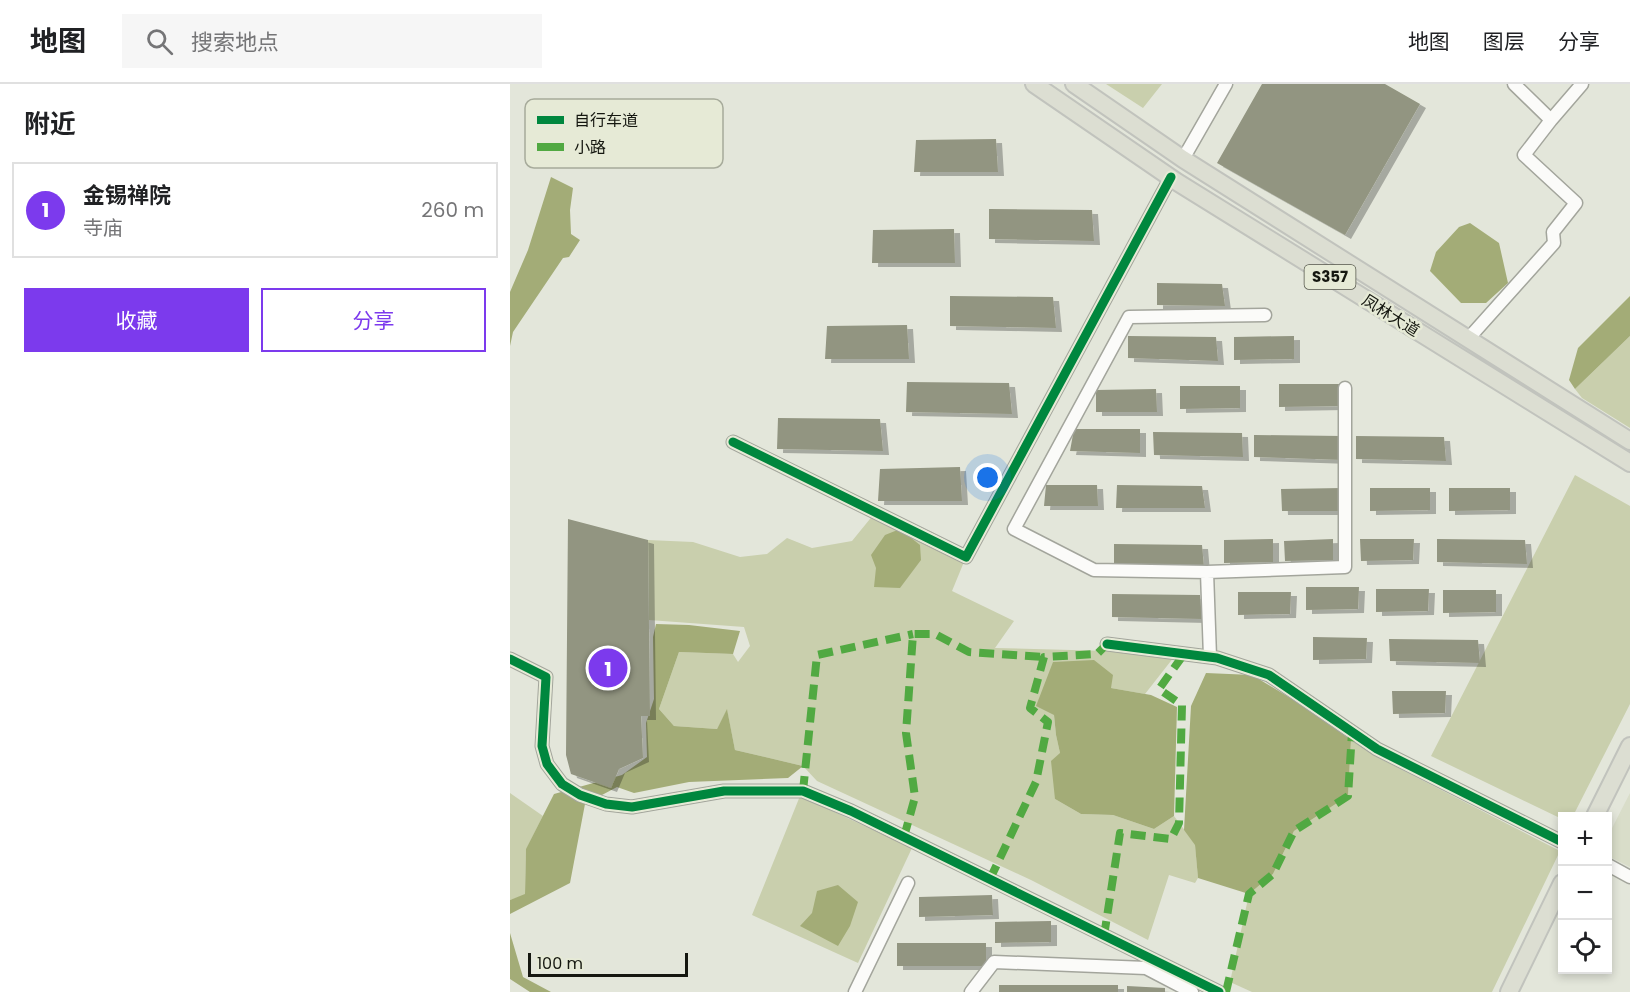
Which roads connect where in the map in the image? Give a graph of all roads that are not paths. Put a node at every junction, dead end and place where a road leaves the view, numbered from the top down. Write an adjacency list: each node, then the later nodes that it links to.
1 (1035, 84): 8 (main road, 凤林大道 / S357)
2 (1074, 84): 7 (main road, 凤林大道 / S357)
3 (1226, 84): 7 (street)
4 (1514, 84): 6 (street)
5 (1582, 84): 6 (street)
6 (1551, 120): 10 (street)
7 (1183, 159): 10 (main road, 凤林大道 / S357)
8 (1171, 177): 13 (street); 14 (main road, 凤林大道 / S357)
9 (1265, 315): 15 (street)
10 (1468, 339): 12 (main road, 凤林大道 / S357)
11 (1345, 388): 15 (street)
12 (1630, 441)
13 (733, 442)
14 (1630, 463)
15 (1207, 572): 17 (street)
16 (1107, 644): 17 (street)
17 (1210, 657): 23 (street)
18 (510, 659): 29 (street)
19 (1630, 746): 21 (main road)
20 (1630, 772): 22 (main road)
21 (1597, 812)
22 (1609, 812)
23 (1558, 840)
24 (1610, 866): 25 (street)
25 (1630, 877)
26 (908, 883): 30 (street)
27 (1558, 893): 34 (main road)
28 (1558, 917): 35 (main road)
29 (1177, 978): 31 (street); 32 (street); 33 (street)
30 (855, 992)
31 (971, 992)
32 (1192, 992)
33 (1220, 992)
34 (1509, 992)
35 (1521, 992)

